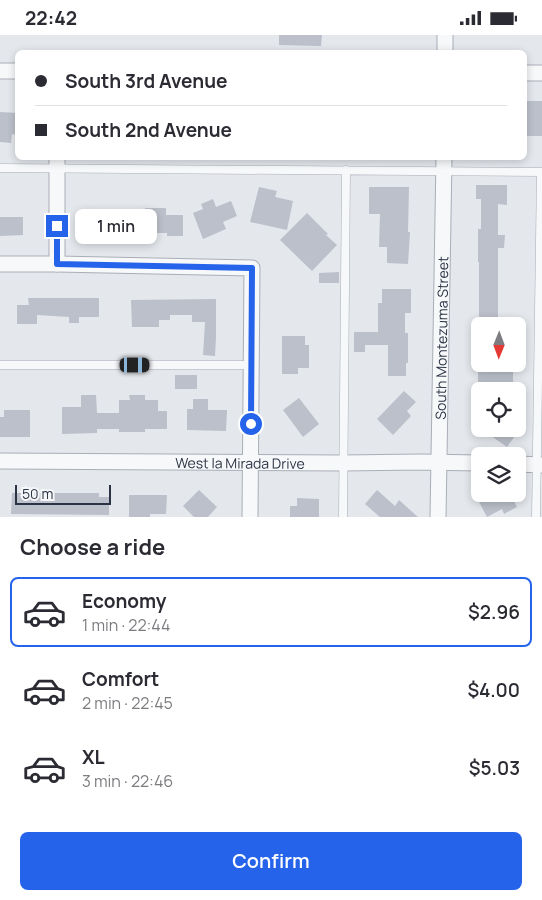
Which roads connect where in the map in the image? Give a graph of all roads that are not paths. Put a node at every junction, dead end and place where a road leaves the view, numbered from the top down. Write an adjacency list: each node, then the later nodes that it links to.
1 (445, 35): 2 (street)
2 (444, 50)
3 (0, 71): 4 (street)
4 (15, 71)
5 (527, 73): 6 (street)
6 (542, 73)
7 (57, 163): 9 (lane); 10 (lane); 13 (street)
8 (444, 165): 10 (lane); 11 (lane); 17 (street, South Montezuma Street)
9 (0, 168)
10 (346, 171): 19 (lane)
11 (541, 172): 22 (lane)
12 (0, 264): 13 (street)
13 (57, 264): 15 (street)
14 (0, 365): 15 (lane)
15 (251, 365): 18 (street)
16 (0, 461): 18 (street, West la Mirada Drive)
17 (439, 462): 19 (street, West la Mirada Drive); 20 (street, West la Mirada Drive); 25 (street, South Montezuma Street)
18 (250, 463): 19 (street, West la Mirada Drive); 23 (street)
19 (343, 463): 24 (lane)
20 (471, 463)
21 (526, 464): 22 (street)
22 (539, 465): 26 (lane)
23 (250, 517)
24 (343, 517)
25 (438, 517)
26 (536, 517)

